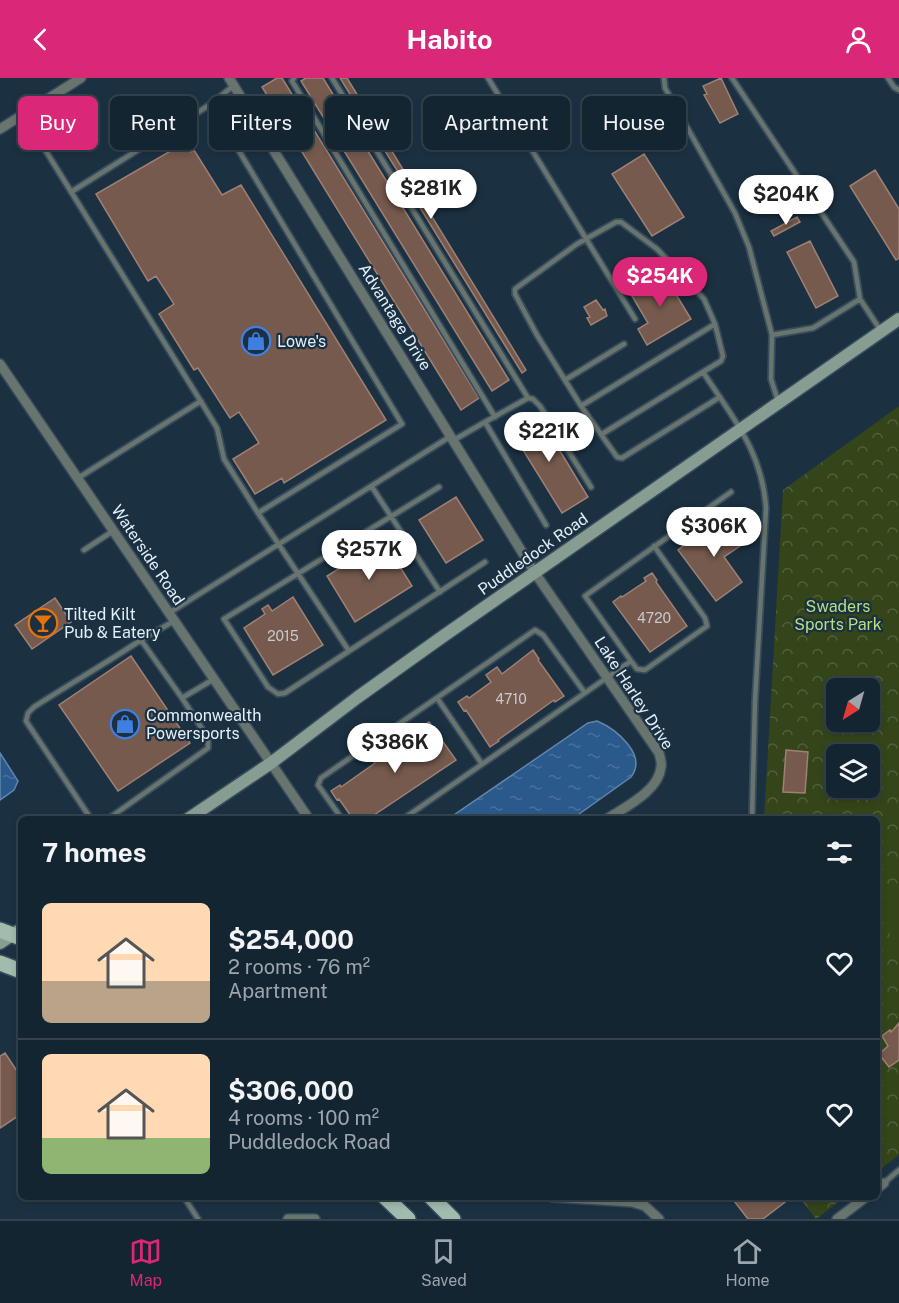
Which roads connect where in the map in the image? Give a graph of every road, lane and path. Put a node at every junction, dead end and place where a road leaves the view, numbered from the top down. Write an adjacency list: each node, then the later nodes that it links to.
1 (81, 78): 10 (street)
2 (294, 78): 34 (lane)
3 (332, 78): 30 (lane)
4 (488, 78): 18 (lane)
5 (664, 78): 24 (lane)
6 (732, 78): 19 (lane)
7 (888, 78): 9 (lane)
8 (232, 82): 11 (lane); 38 (street, Advantage Drive)
9 (899, 90)
10 (52, 96)
11 (219, 96)
12 (209, 105): 17 (lane)
13 (18, 117): 14 (street)
14 (0, 129)
15 (45, 150): 17 (lane)
16 (238, 150): 44 (lane)
17 (70, 192): 31 (lane)
18 (586, 239): 20 (lane); 22 (lane); 28 (lane)
19 (860, 299): 23 (lane); 24 (lane)
20 (635, 319)
21 (899, 319): 23 (main road, Puddledock Road)
22 (715, 324): 27 (lane); 33 (lane)
23 (881, 331): 32 (main road, Puddledock Road)
24 (772, 335): 32 (lane)
25 (624, 344): 28 (lane)
26 (0, 364): 39 (street, Waterside Road)
27 (703, 372): 29 (lane); 37 (lane)
28 (565, 380): 33 (lane)
29 (720, 397): 36 (lane); 37 (lane)
30 (528, 398): 34 (lane); 42 (lane)
31 (201, 401): 39 (lane); 44 (lane)
32 (778, 403): 36 (main road, Puddledock Road)
33 (580, 406): 37 (lane)
34 (495, 417): 35 (lane)
35 (485, 422): 38 (lane); 46 (lane)
36 (741, 429): 52 (main road, Puddledock Road); 73 (lane)
37 (602, 434)
38 (453, 438): 40 (lane); 52 (street, Advantage Drive)
39 (78, 478): 47 (street, Waterside Road)
40 (372, 487): 45 (lane); 48 (lane)
41 (439, 487): 45 (lane)
42 (591, 487)
43 (730, 492): 49 (lane)
44 (258, 513): 48 (lane)
45 (391, 516): 53 (lane); 54 (lane)
46 (546, 525)
47 (113, 531): 50 (lane); 55 (street, Waterside Road)
48 (280, 544): 53 (lane); 55 (lane)
49 (654, 546): 58 (lane); 58 (lane)
50 (84, 550)
51 (485, 562): 54 (lane)
52 (535, 573): 59 (street, Lake Harley Drive); 64 (main road, Puddledock Road)
53 (299, 574): 57 (lane); 57 (lane)
54 (440, 592): 57 (lane)
55 (172, 617): 56 (lane); 60 (street, Waterside Road)
56 (141, 640): 62 (lane); 66 (lane)
57 (349, 651)
58 (631, 661): 59 (lane)
59 (608, 677): 61 (lane); 72 (street, Lake Harley Drive)
60 (214, 679): 62 (lane); 64 (street, Waterside Road)
61 (585, 693): 63 (lane); 65 (lane)
62 (182, 698): 67 (lane)
63 (437, 698): 65 (lane); 70 (lane)
64 (271, 763): 68 (main road, Puddledock Road); 69 (street, Waterside Road)
65 (482, 764): 71 (lane)
66 (89, 816)
67 (112, 816)
68 (192, 816)
69 (307, 816)
70 (340, 816)
71 (407, 816)
72 (611, 816)
73 (752, 816)
74 (0, 963): 75 (main road)
75 (18, 969)
76 (899, 1170): 77 (lane)
77 (881, 1185)
78 (186, 1200): 83 (lane)
79 (388, 1200): 86 (main road)
80 (434, 1200): 87 (main road)
81 (600, 1200): 88 (street)
82 (862, 1200): 89 (street)
83 (198, 1219)
84 (288, 1219): 85 (street)
85 (315, 1219)
86 (408, 1219)
87 (453, 1219)
88 (659, 1219)
89 (837, 1219)

